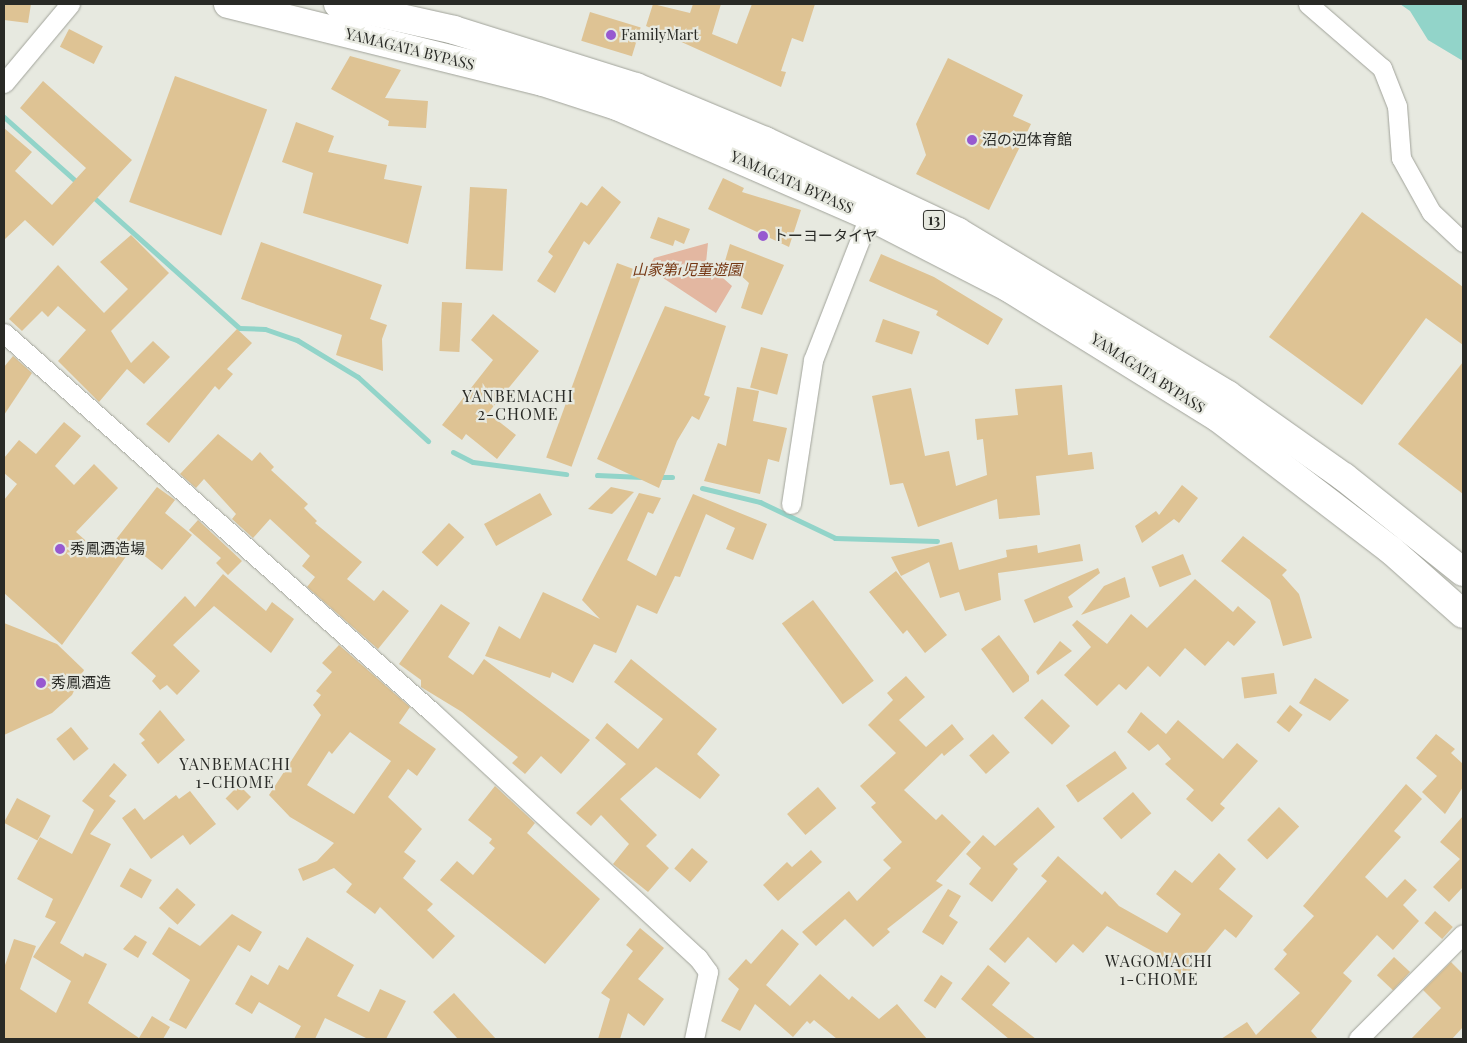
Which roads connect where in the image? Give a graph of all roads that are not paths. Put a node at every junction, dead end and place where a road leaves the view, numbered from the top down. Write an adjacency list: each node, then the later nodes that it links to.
1 (70, 4): 5 (street)
2 (228, 4): 6 (highway, YAMAGATA BYPASS / 13)
3 (338, 4): 10 (highway, YAMAGATA BYPASS / 13)
4 (1308, 4): 7 (street)
5 (4, 83)
6 (869, 216): 9 (street); 11 (highway, YAMAGATA BYPASS / 13)
7 (1463, 242)
8 (4, 333): 13 (street)
9 (791, 504)
10 (1463, 572)
11 (1463, 614)
12 (1463, 934): 14 (street)
13 (694, 1039)
14 (1358, 1039)

